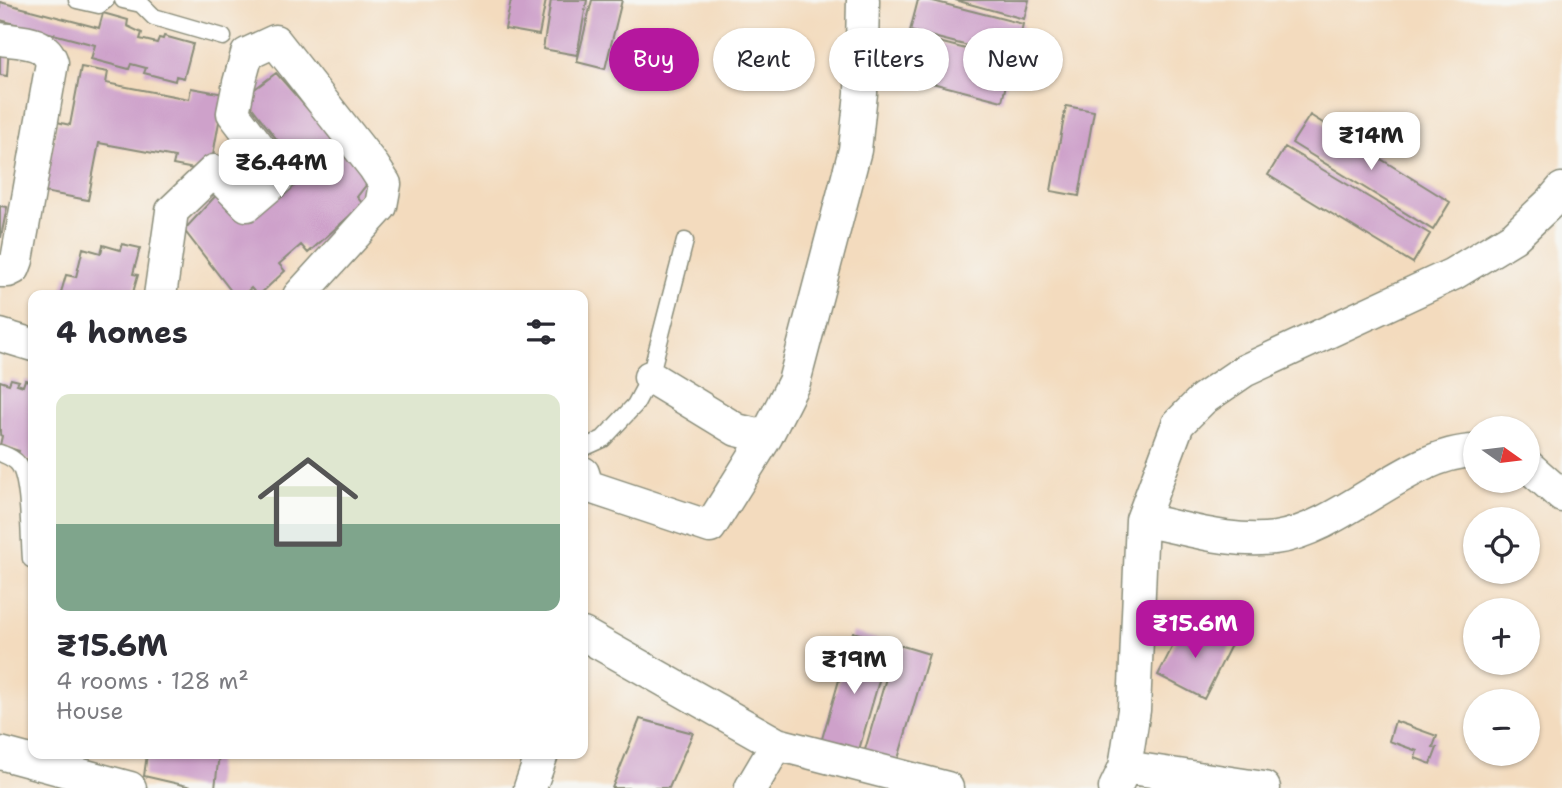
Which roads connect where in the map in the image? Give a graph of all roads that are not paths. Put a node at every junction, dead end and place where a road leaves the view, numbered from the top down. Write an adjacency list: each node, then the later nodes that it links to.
1 (77, 0): 2 (lane)
2 (106, 0)
3 (123, 0): 5 (lane)
4 (863, 0): 15 (street)
5 (223, 37)
6 (0, 38): 9 (street)
7 (1562, 188): 23 (street)
8 (685, 241): 14 (lane)
9 (0, 271)
10 (160, 290): 11 (street)
11 (304, 290)
12 (0, 335): 13 (street)
13 (28, 343)
14 (650, 376): 15 (street); 16 (lane)
15 (766, 437): 20 (street)
16 (588, 446)
17 (1463, 452): 23 (street)
18 (0, 453): 22 (lane)
19 (1540, 477): 21 (street)
20 (588, 486)
21 (1562, 496)
22 (28, 520)
23 (1142, 520): 28 (street)
24 (588, 640): 25 (street)
25 (778, 744): 31 (street); 32 (street)
26 (0, 753): 29 (street)
27 (540, 759): 30 (street)
28 (1120, 777): 33 (street)
29 (130, 788)
30 (530, 788)
31 (751, 788)
32 (947, 788)
33 (1264, 788)

